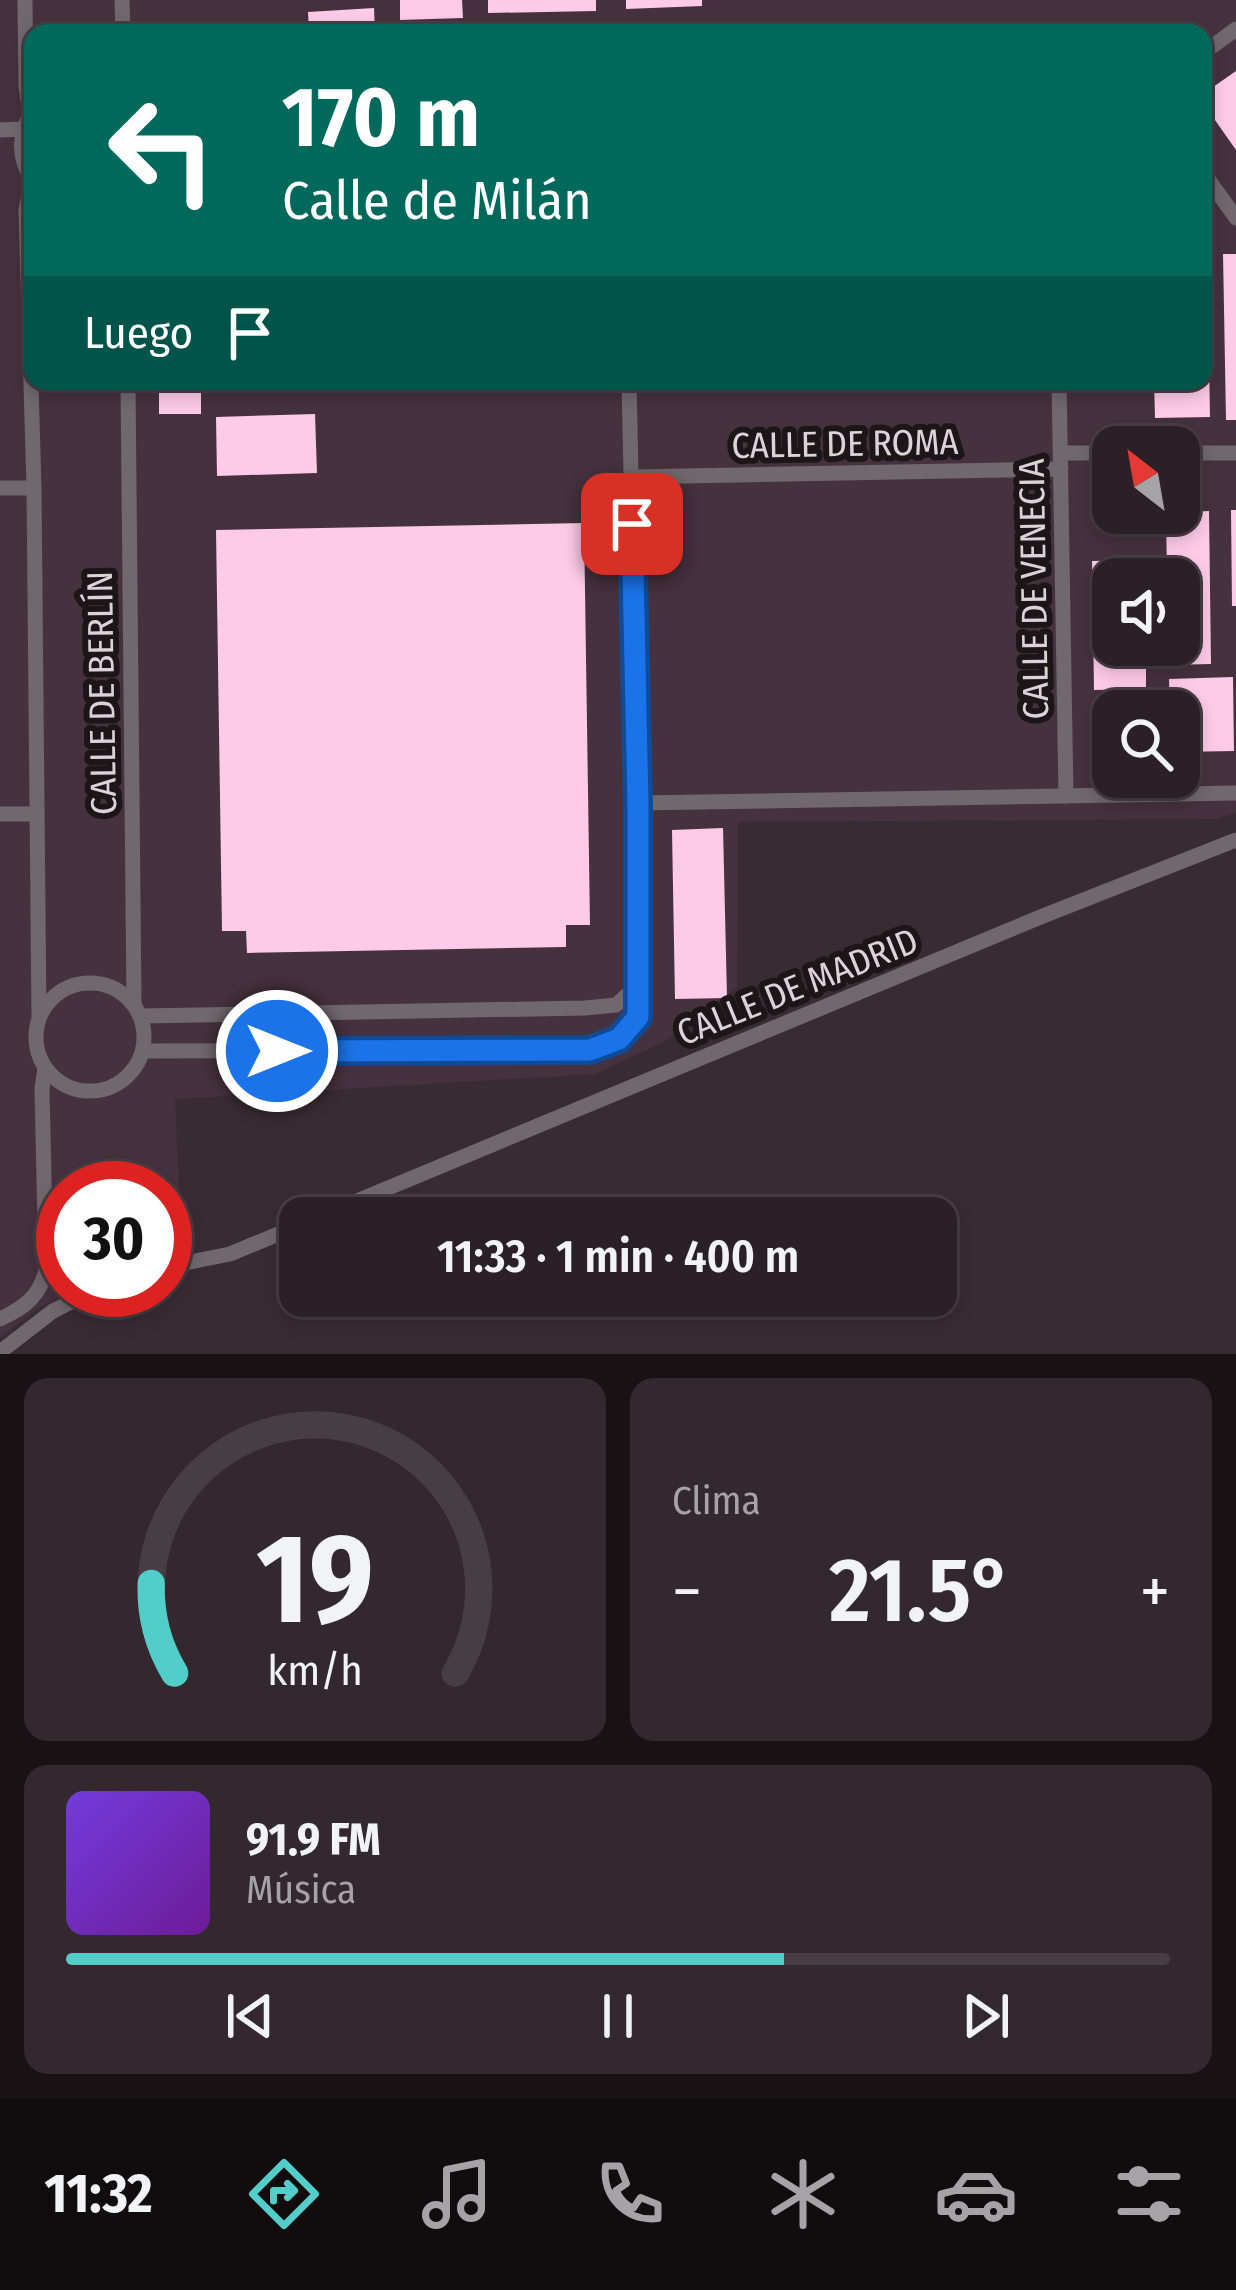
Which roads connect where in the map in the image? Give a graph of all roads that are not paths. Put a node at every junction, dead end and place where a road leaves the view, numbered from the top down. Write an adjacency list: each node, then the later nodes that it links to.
1 (24, 131): 3 (street)
2 (0, 159): 3 (street)
3 (22, 159): 4 (street)
4 (24, 163)
5 (1212, 185): 6 (street)
6 (1236, 218)
7 (31, 390): 17 (street, CALLE DE BERLÍN)
8 (128, 390): 25 (street, CALLE DE BERLÍN)
9 (629, 390): 15 (street)
10 (1059, 390): 14 (street, CALLE DE VENECIA)
11 (1200, 453): 12 (street)
12 (1236, 453)
13 (1092, 456): 14 (street, CALLE DE ROMA)
14 (1061, 461): 15 (street, CALLE DE ROMA); 19 (street, CALLE DE VENECIA)
15 (631, 477): 20 (street)
16 (0, 488): 17 (street)
17 (34, 488): 22 (street, CALLE DE BERLÍN)
18 (1236, 793): 19 (street)
19 (1066, 796): 20 (street)
20 (638, 803): 24 (street)
21 (0, 814): 22 (street)
22 (37, 814): 26 (street, CALLE DE BERLÍN)
23 (1236, 840): 29 (street, CALLE DE MADRID)
24 (637, 986): 25 (street); 27 (street)
25 (138, 1010): 26 (street); 27 (street)
26 (39, 1017): 28 (street)
27 (143, 1051): 28 (street)
28 (45, 1068): 33 (street)
29 (367, 1197)
30 (279, 1234): 31 (street)
31 (192, 1262)
32 (45, 1317): 34 (street)
33 (0, 1319)
34 (0, 1352)

